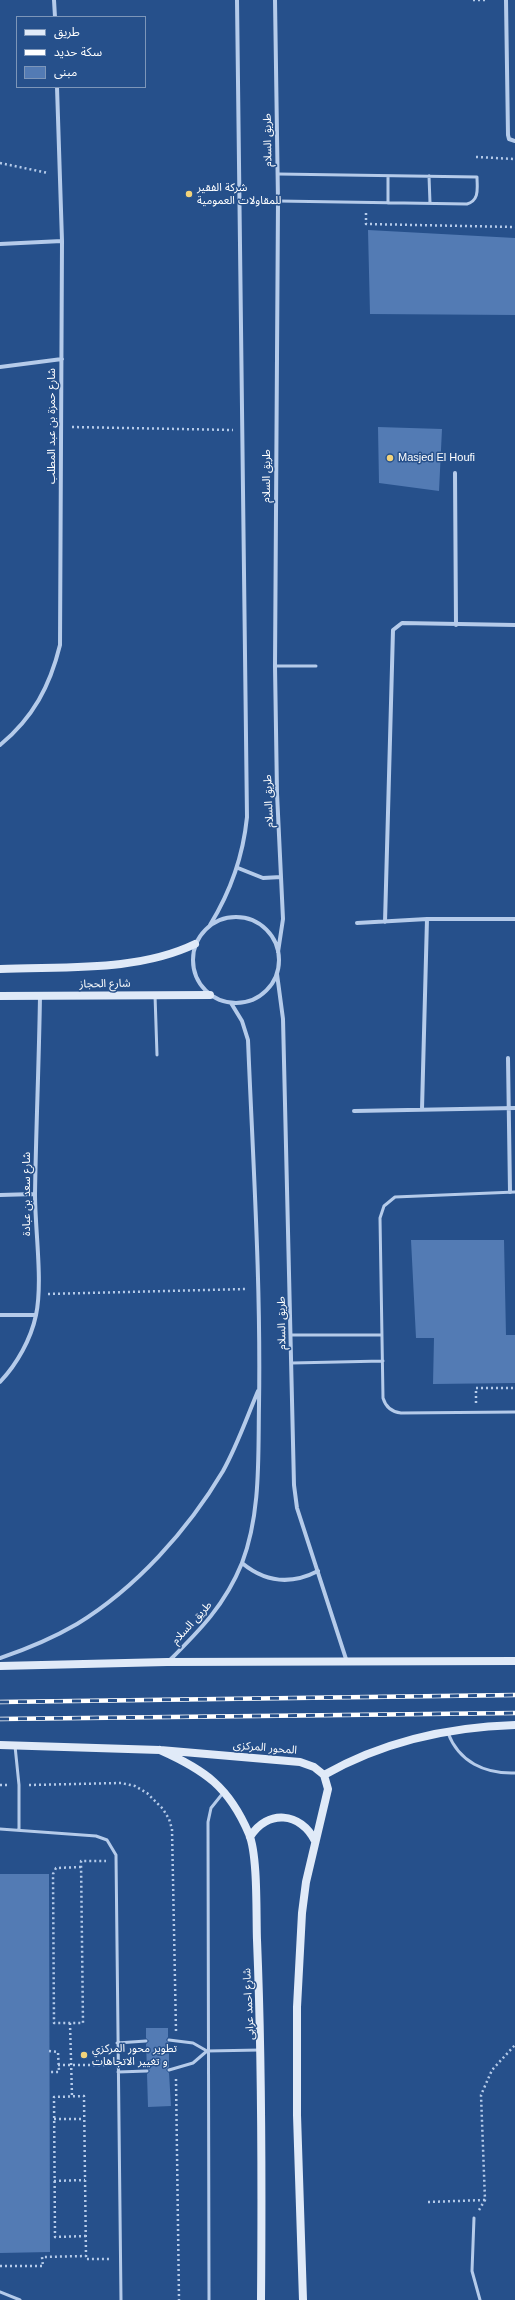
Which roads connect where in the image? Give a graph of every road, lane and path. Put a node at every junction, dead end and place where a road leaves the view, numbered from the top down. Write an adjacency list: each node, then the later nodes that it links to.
1 (54, 0): 7 (street)
2 (237, 0): 27 (street, طريق السلام)
3 (275, 0): 13 (street, طريق السلام)
4 (473, 0): 5 (path)
5 (484, 0)
6 (506, 0): 9 (street)
7 (55, 16)
8 (57, 88): 14 (street, شارع حمزة بن عبد المطلب)
9 (515, 141)
10 (476, 157): 11 (path)
11 (515, 159)
12 (0, 162): 14 (path)
13 (278, 174): 15 (lane); 17 (street, طريق السلام)
14 (59, 175): 22 (street, شارع حمزة بن عبد المطلب)
15 (388, 176): 16 (lane); 19 (lane)
16 (429, 176): 20 (lane); 20 (lane)
17 (278, 201): 18 (lane); 31 (street, طريق السلام)
18 (366, 202): 19 (lane); 21 (path)
19 (388, 203): 20 (lane)
20 (430, 203)
21 (515, 227)
22 (62, 241): 23 (street); 24 (street, شارع حمزة بن عبد المطلب)
23 (0, 244)
24 (62, 359): 25 (street); 26 (street, شارع حمزة بن عبد المطلب)
25 (0, 367)
26 (61, 427): 27 (path); 33 (street, شارع حمزة بن عبد المطلب)
27 (241, 431): 34 (street, طريق السلام)
28 (454, 474): 29 (street)
29 (456, 625): 30 (street); 38 (street)
30 (515, 625)
31 (275, 666): 32 (lane); 35 (street, طريق السلام)
32 (316, 666)
33 (0, 745)
34 (238, 868): 35 (street); 40 (street, طريق السلام)
35 (281, 877): 42 (street, طريق السلام)
36 (427, 919): 37 (street); 38 (street); 54 (street)
37 (515, 919)
38 (385, 922): 39 (street)
39 (357, 923)
40 (210, 925): 41 (street); 42 (street)
41 (195, 944): 43 (main road, شارع الحجاز); 46 (street)
42 (278, 952): 44 (street)
43 (0, 969)
44 (277, 974): 49 (street); 64 (street, طريق السلام)
45 (154, 994): 46 (main road, شارع الحجاز); 48 (main road, شارع الحجاز); 50 (lane)
46 (210, 995): 49 (street)
47 (0, 996): 48 (main road, شارع الحجاز)
48 (40, 996): 58 (street, شارع سعد بن عبادة)
49 (231, 1003): 60 (street, طريق السلام)
50 (157, 1055)
51 (508, 1058): 52 (street)
52 (509, 1108): 53 (street); 54 (street); 56 (street)
53 (515, 1108)
54 (422, 1109): 55 (street)
55 (354, 1111)
56 (510, 1192): 57 (lane); 65 (lane)
57 (515, 1192)
58 (35, 1194): 59 (street); 61 (street, شارع سعد بن عبادة)
59 (0, 1195)
60 (259, 1288): 61 (path); 70 (street, طريق السلام)
61 (38, 1295): 63 (street, شارع سعد بن عبادة)
62 (0, 1315): 63 (street)
63 (36, 1315): 68 (street, شارع سعد بن عبادة)
64 (292, 1335): 65 (lane); 67 (street, طريق السلام)
65 (382, 1335): 66 (lane)
66 (382, 1361): 67 (lane); 72 (lane)
67 (292, 1363): 74 (street, طريق السلام)
68 (0, 1382)
69 (515, 1388): 72 (path)
70 (259, 1389): 73 (street, طريق السلام); 75 (street)
71 (515, 1412): 72 (lane)
72 (476, 1413)
73 (242, 1563): 74 (street); 77 (street, طريق السلام)
74 (318, 1571): 78 (street, طريق السلام)
75 (0, 1658)
76 (515, 1661): 78 (main road)
77 (167, 1662): 78 (main road); 79 (main road)
78 (348, 1662)
79 (0, 1666)
80 (515, 1725): 81 (main road)
81 (447, 1731): 85 (lane); 86 (main road)
82 (0, 1745): 83 (main road, المحور المركزى)
83 (15, 1745): 84 (main road, المحور المركزى); 88 (lane)
84 (160, 1750): 86 (main road, المحور المركزى); 89 (main road, شارع احمد عرابى)
85 (515, 1773)
86 (324, 1775): 93 (main road)
87 (0, 1785): 88 (path)
88 (19, 1785): 91 (lane); 98 (path)
89 (224, 1792): 92 (main road, شارع احمد عرابى); 104 (lane)
90 (0, 1829): 91 (lane)
91 (20, 1830): 94 (lane)
92 (250, 1836): 93 (main road); 102 (main road, شارع احمد عرابى)
93 (315, 1841): 131 (main road)
94 (116, 1862): 95 (path); 100 (lane)
95 (81, 1867): 96 (path); 96 (path)
96 (70, 2023): 106 (path)
97 (168, 2040): 98 (lane)
98 (176, 2040): 104 (lane)
99 (146, 2041): 100 (lane)
100 (118, 2043): 107 (lane)
101 (515, 2045): 118 (path)
102 (262, 2050): 104 (lane); 130 (main road, شارع احمد عرابى)
103 (49, 2051): 105 (path)
104 (207, 2051): 108 (lane); 129 (lane)
105 (58, 2065): 106 (path); 111 (path)
106 (71, 2065): 107 (path); 113 (path)
107 (118, 2065): 112 (lane)
108 (176, 2069): 109 (lane); 128 (path)
109 (169, 2070)
110 (147, 2071): 112 (lane)
111 (50, 2072)
112 (118, 2072): 123 (lane)
113 (72, 2096): 114 (path); 115 (path)
114 (54, 2119): 115 (path); 117 (path)
115 (84, 2119): 116 (path)
116 (85, 2180): 117 (path); 121 (path)
117 (54, 2181): 121 (path)
118 (485, 2200): 119 (path); 120 (path)
119 (428, 2202)
120 (474, 2218): 132 (lane)
121 (86, 2236): 122 (path)
122 (86, 2256): 123 (path); 124 (path)
123 (120, 2259): 127 (lane)
124 (0, 2266)
125 (0, 2292): 126 (lane)
126 (20, 2300)
127 (121, 2300)
128 (179, 2300)
129 (209, 2300)
130 (262, 2300)
131 (304, 2300)
132 (480, 2300)

